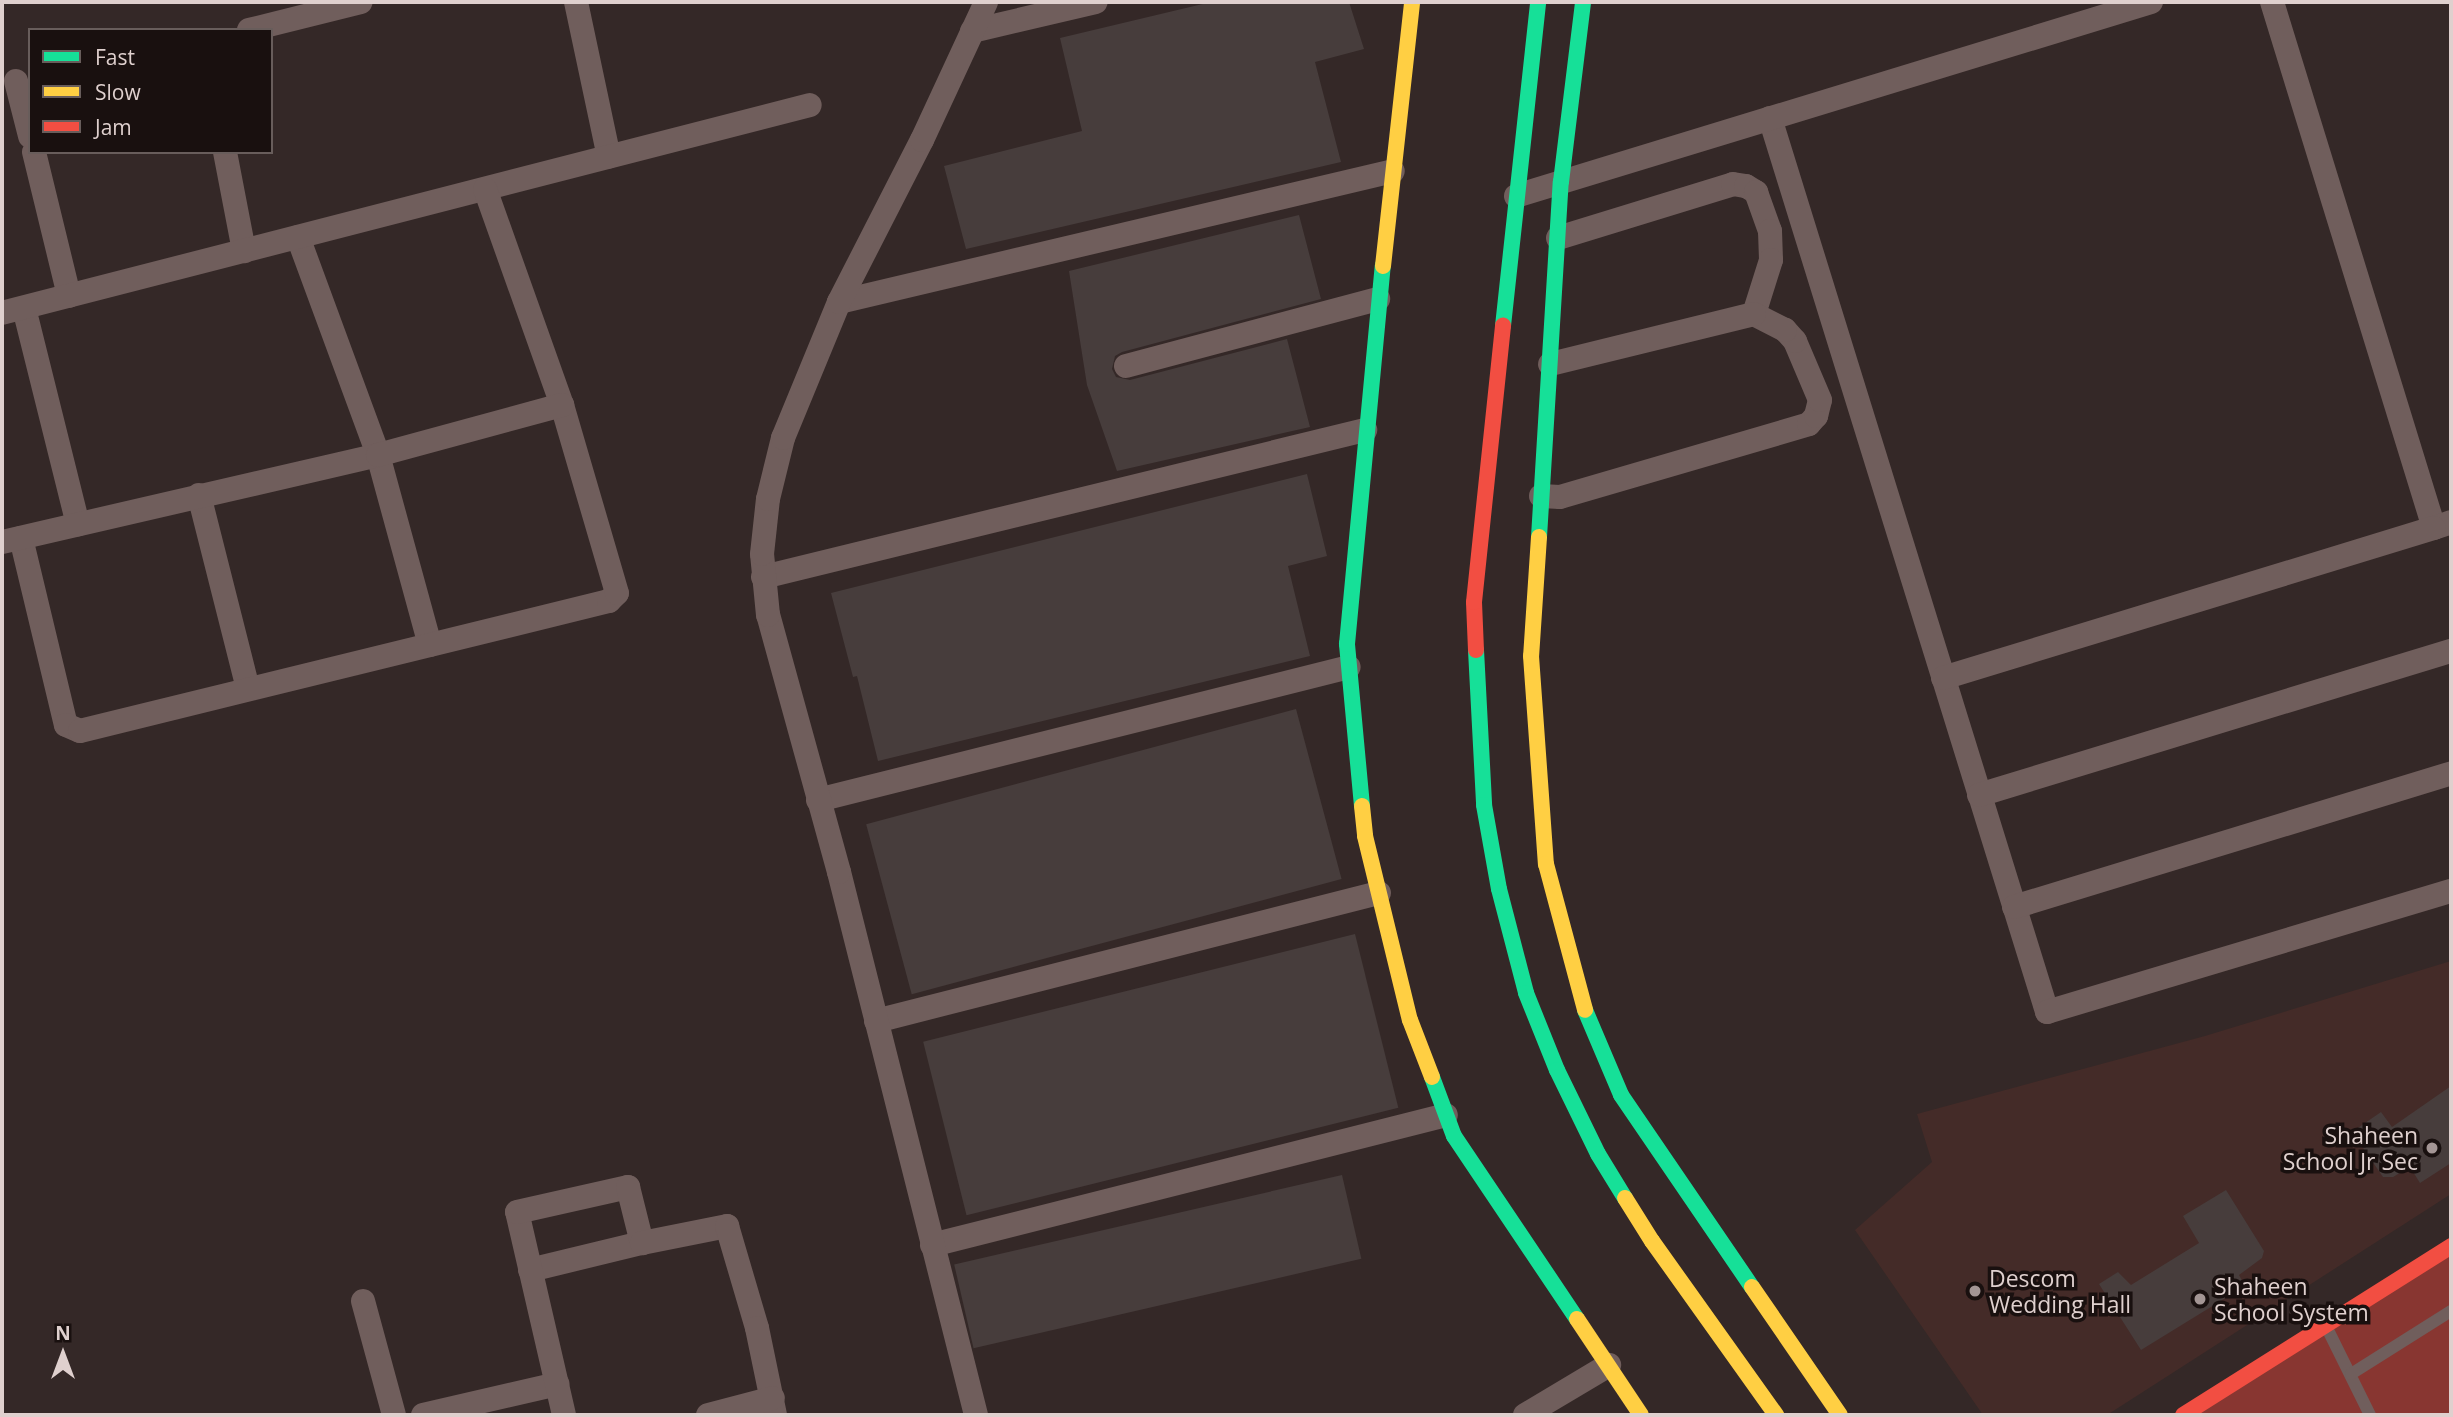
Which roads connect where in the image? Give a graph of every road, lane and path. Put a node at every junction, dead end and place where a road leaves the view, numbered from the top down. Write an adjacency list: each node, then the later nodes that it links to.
1 (361, 2): 10 (street)
2 (576, 2): 18 (street)
3 (986, 2): 11 (street)
4 (1096, 2): 11 (street)
5 (1412, 2): 19 (street)
6 (1538, 2): 22 (street)
7 (1584, 2): 20 (street)
8 (2151, 2): 14 (street)
9 (2272, 2): 39 (street)
10 (257, 28)
11 (972, 31): 28 (street)
12 (16, 81): 15 (street)
13 (810, 105): 18 (street)
14 (1770, 118): 20 (street); 45 (street)
15 (28, 128)
16 (34, 154): 26 (street)
17 (225, 154): 25 (street)
18 (609, 157): 21 (street)
19 (1393, 171): 27 (street); 28 (street)
20 (1561, 182): 22 (street); 24 (street)
21 (485, 189): 23 (street); 33 (street)
22 (1516, 196): 73 (street)
23 (298, 237): 25 (street); 35 (street)
24 (1558, 238): 30 (street); 31 (street)
25 (244, 251): 26 (street)
26 (69, 296): 29 (street)
27 (1378, 299): 32 (street); 34 (street)
28 (839, 302): 41 (street)
29 (13, 311): 38 (street)
30 (1754, 314): 31 (street); 37 (street)
31 (1550, 364): 37 (street)
32 (1126, 366)
33 (562, 405): 35 (street); 42 (street)
34 (1364, 430): 41 (street); 44 (street)
35 (378, 456): 36 (street); 42 (street)
36 (199, 495): 38 (street); 46 (street)
37 (1541, 496): 74 (street)
38 (78, 524): 40 (street)
39 (2443, 525): 45 (street)
40 (11, 540): 46 (street)
41 (763, 577): 49 (street)
42 (430, 645): 46 (street)
43 (2451, 652): 48 (street)
44 (1349, 667): 49 (street); 51 (street)
45 (1943, 678): 48 (street)
46 (248, 689)
47 (2451, 774): 52 (street)
48 (1979, 795): 52 (street)
49 (818, 800): 53 (street)
50 (2451, 891): 52 (street)
51 (1379, 893): 53 (street); 54 (street)
52 (2014, 907)
53 (876, 1021): 56 (street)
54 (1446, 1115): 56 (street); 62 (street)
55 (642, 1243): 58 (street); 58 (street); 65 (street)
56 (932, 1245): 70 (street)
57 (2451, 1246): 61 (street)
58 (530, 1270): 64 (street)
59 (363, 1301): 66 (street)
60 (2451, 1311): 63 (lane)
61 (2325, 1325): 63 (lane); 75 (street)
62 (1609, 1365): 71 (street); 72 (street)
63 (2351, 1374): 76 (lane)
64 (556, 1384): 67 (street); 68 (street)
65 (774, 1407): 69 (street)
66 (394, 1415)
67 (423, 1415)
68 (564, 1415)
69 (708, 1415)
70 (976, 1415)
71 (1525, 1415)
72 (1641, 1415)
73 (1776, 1415)
74 (1840, 1415)
75 (2183, 1415)
76 (2370, 1415)

